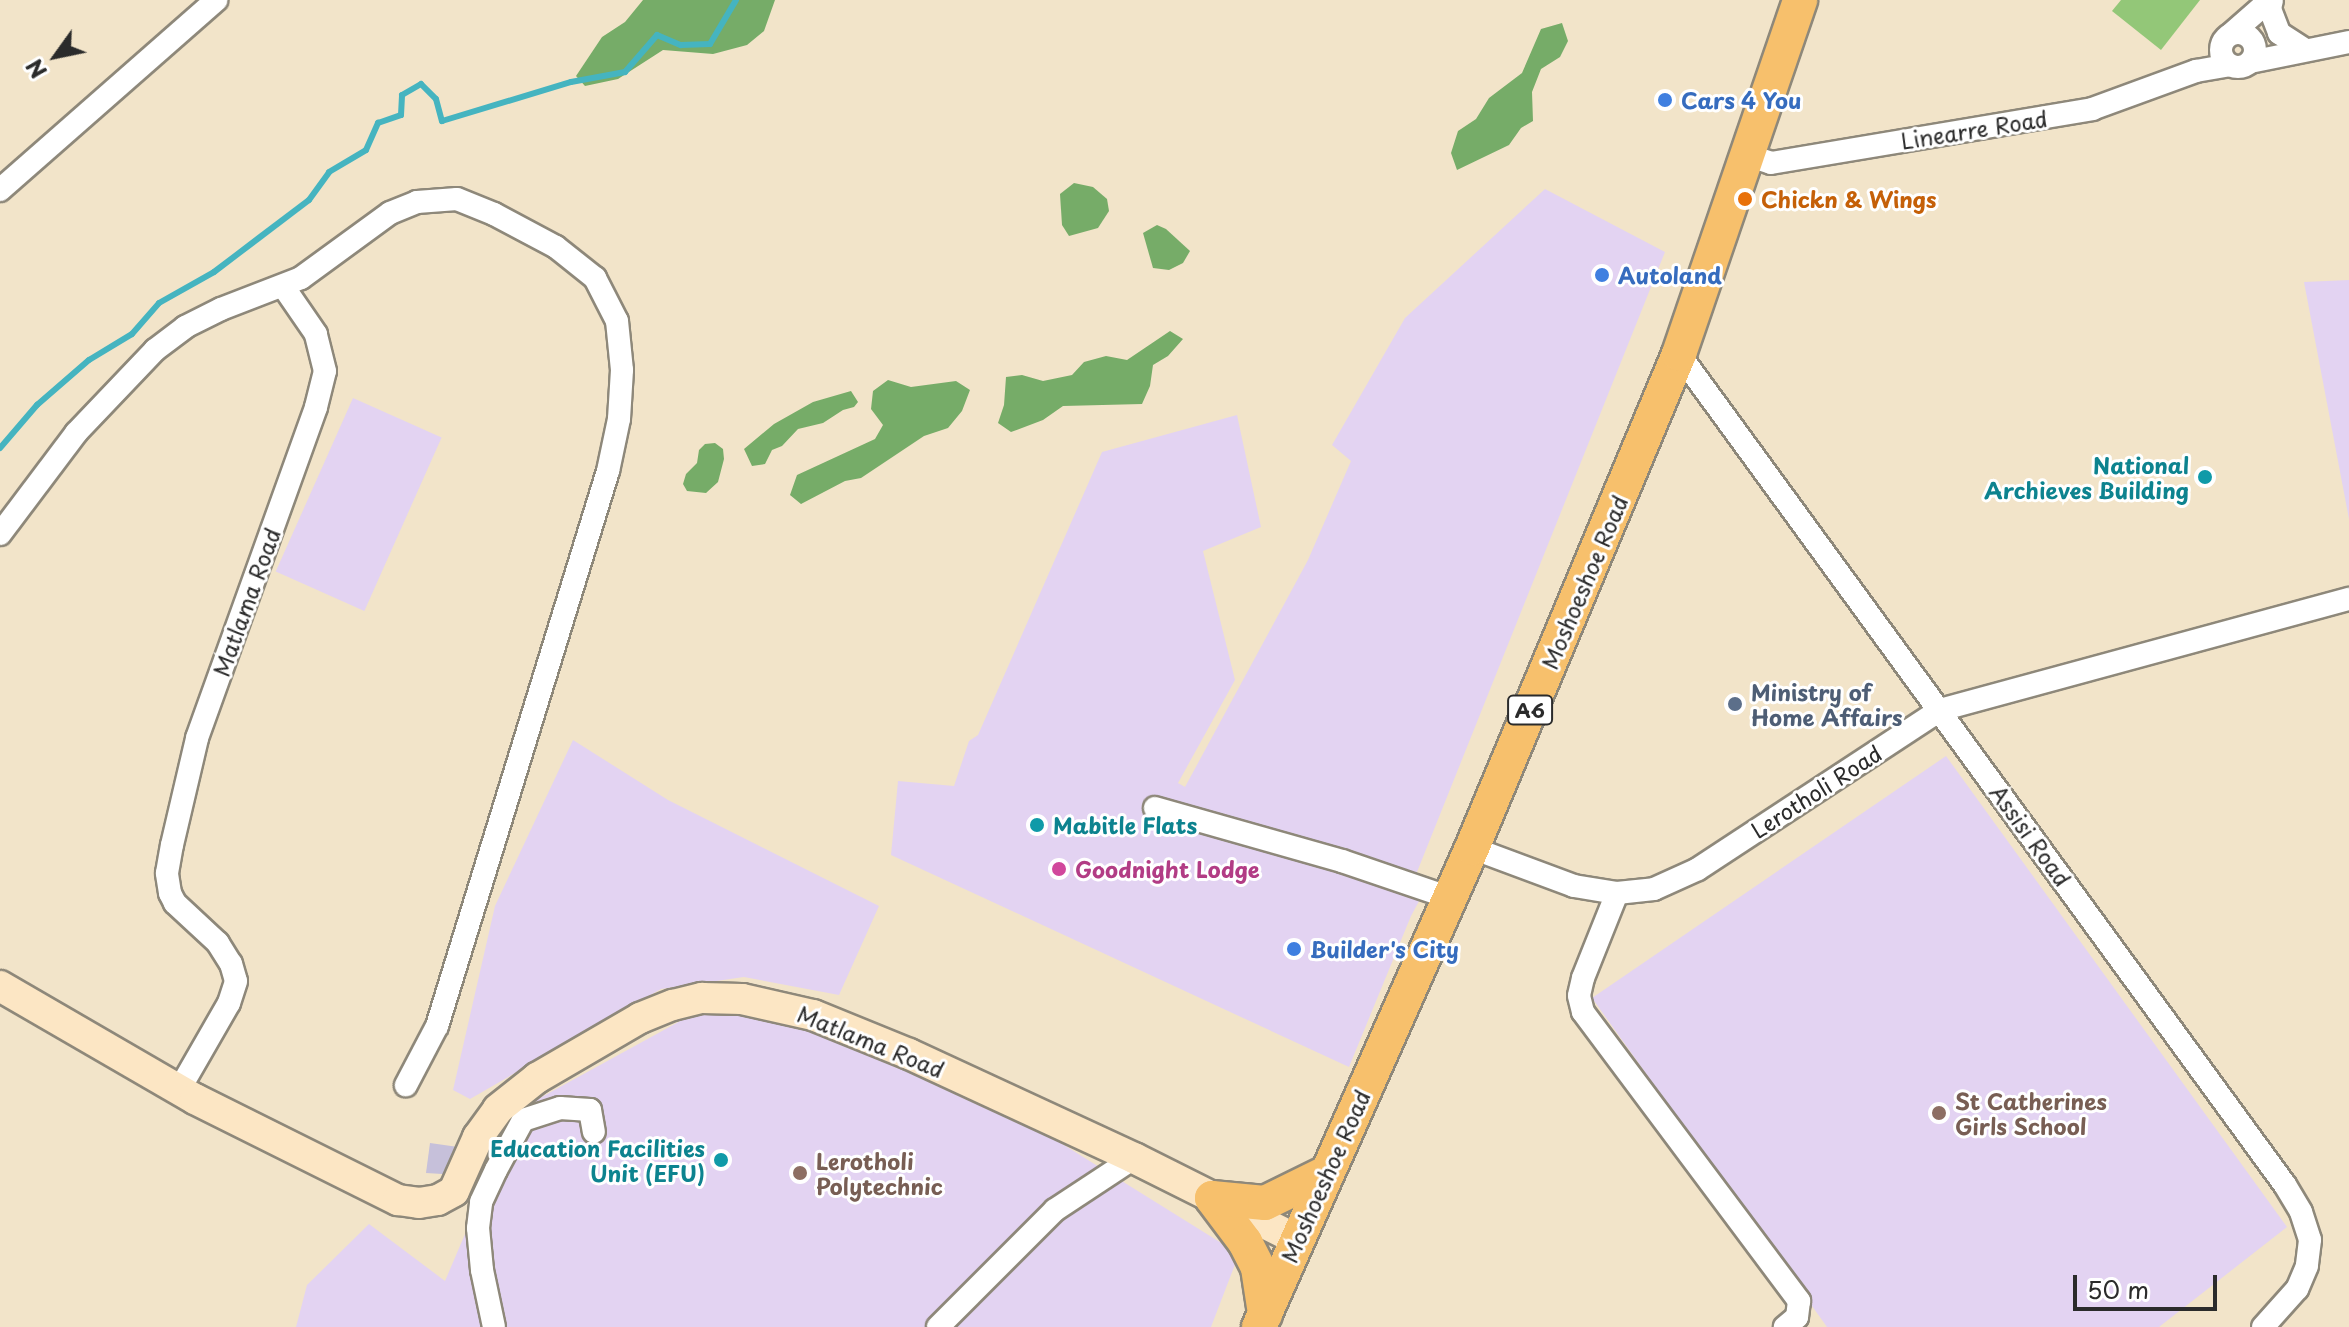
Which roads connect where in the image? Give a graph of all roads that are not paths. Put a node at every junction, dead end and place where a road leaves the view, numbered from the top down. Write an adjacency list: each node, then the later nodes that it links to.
1 (216, 0): 8 (street)
2 (1800, 0): 7 (main road, Moshoeshoe Road / A6)
3 (2270, 3): 5 (street); 6 (street)
4 (2349, 42): 6 (street, Linearre Road)
5 (2240, 49): 6 (street, Linearre Road); 7 (street, Linearre Road)
6 (2295, 50)
7 (1747, 155): 10 (main road, Moshoeshoe Road / A6)
8 (0, 190)
9 (283, 286): 11 (street); 19 (street); 20 (street, Matlama Road)
10 (1679, 354): 13 (street, Assisi Road); 15 (main road, Moshoeshoe Road / A6)
11 (0, 534)
12 (2349, 599): 13 (street, Lerotholi Road)
13 (1940, 710): 16 (street, Lerotholi Road); 30 (street, Assisi Road)
14 (1155, 808): 17 (street)
15 (1472, 848): 16 (street, Lerotholi Road); 17 (main road, Moshoeshoe Road / A6)
16 (1617, 893): 29 (street)
17 (1448, 897): 23 (main road, Moshoeshoe Road / A6)
18 (0, 986): 20 (street, Matlama Road)
19 (406, 1085)
20 (179, 1090): 22 (street, Matlama Road)
21 (594, 1132): 27 (street)
22 (1134, 1158): 24 (street, Matlama Road); 28 (street)
23 (1326, 1173): 24 (main road); 25 (main road, Moshoeshoe Road / A6)
24 (1212, 1198): 25 (street, Matlama Road); 26 (main road)
25 (1298, 1240): 26 (main road, Moshoeshoe Road / A6)
26 (1262, 1321)
27 (494, 1327)
28 (938, 1327)
29 (1785, 1327)
30 (2263, 1327)

